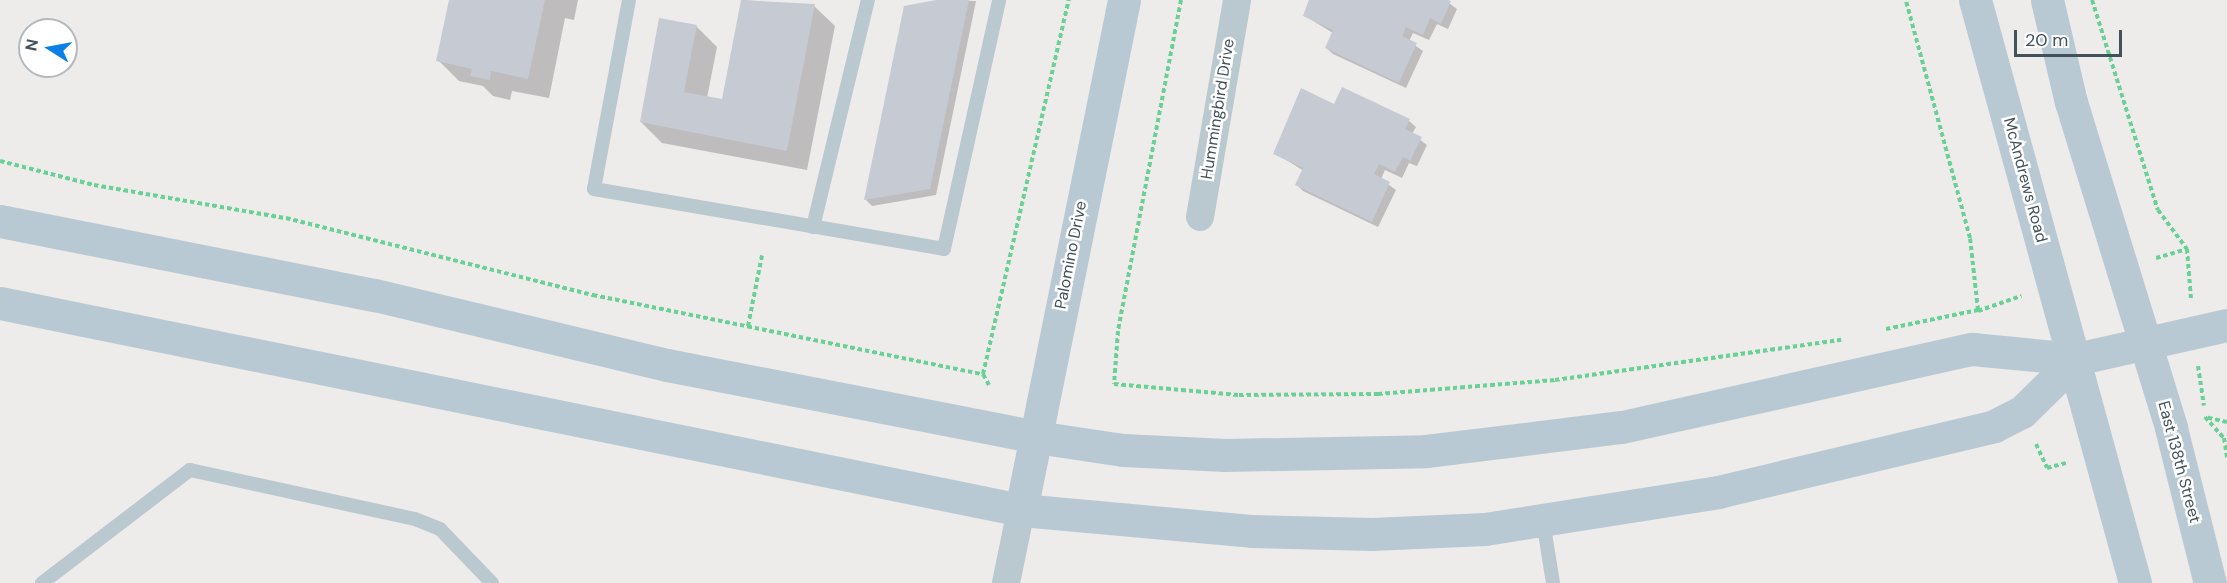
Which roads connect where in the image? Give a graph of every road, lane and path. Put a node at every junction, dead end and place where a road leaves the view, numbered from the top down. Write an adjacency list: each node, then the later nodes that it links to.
1 (629, 0): 15 (lane)
2 (868, 0): 15 (lane)
3 (999, 0): 15 (lane)
4 (1069, 0): 25 (path)
5 (1124, 0): 28 (street, Palomino Drive)
6 (1181, 0): 22 (path)
7 (1236, 0): 13 (street, Hummingbird Drive)
8 (1906, 0): 21 (path)
9 (1975, 0): 24 (street, McAndrews Road)
10 (2046, 0): 23 (street)
11 (2092, 0): 16 (path)
12 (0, 161): 20 (path)
13 (1200, 217)
14 (0, 221): 28 (street)
15 (813, 227)
16 (2187, 249)
17 (762, 255): 20 (path)
18 (0, 303): 30 (street)
19 (2227, 325): 23 (street)
20 (748, 326): 25 (path)
21 (1875, 332)
22 (1849, 338)
23 (2146, 342): 24 (street); 37 (street, East 138th Street)
24 (2076, 359): 28 (street); 31 (street); 36 (street)
25 (983, 374): 26 (path)
26 (989, 385)
27 (2227, 422): 29 (path)
28 (1036, 437): 30 (street, Palomino Drive)
29 (2227, 458)
30 (1021, 510): 31 (street); 34 (street)
31 (1544, 521): 35 (lane)
32 (42, 583): 33 (lane)
33 (492, 583)
34 (1006, 583)
35 (1553, 583)
36 (2134, 583)
37 (2210, 583)

